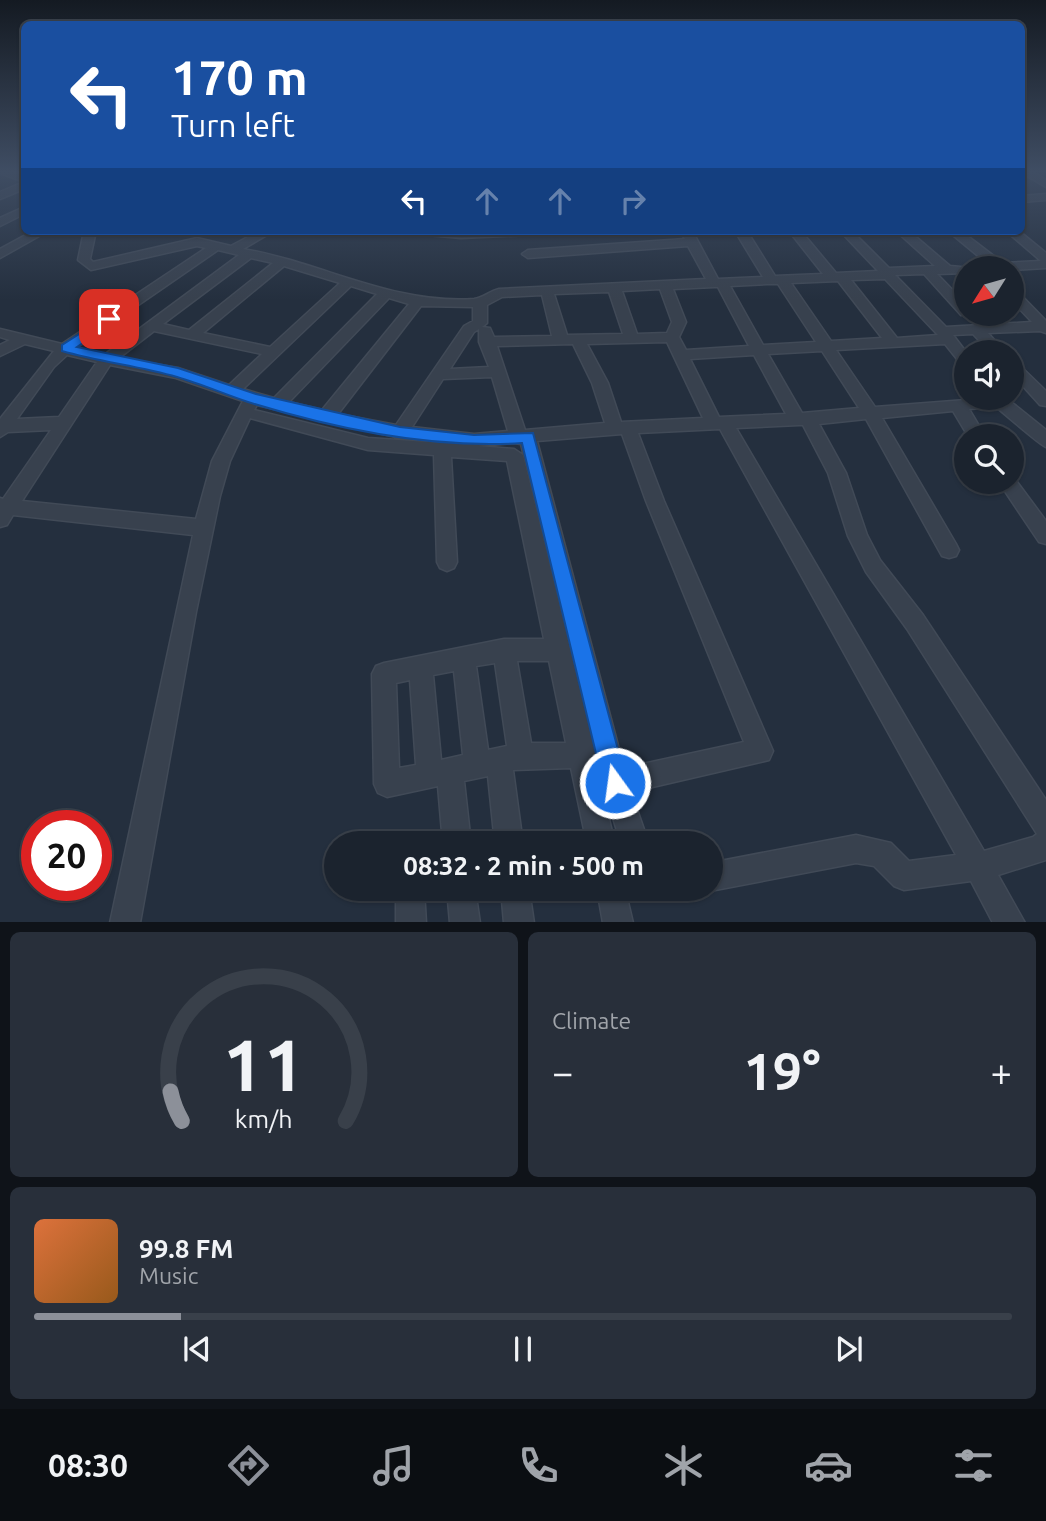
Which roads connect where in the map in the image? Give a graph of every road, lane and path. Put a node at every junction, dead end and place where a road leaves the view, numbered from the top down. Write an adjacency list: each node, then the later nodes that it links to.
1 (17, 214): 2 (street)
2 (0, 223)
3 (35, 235): 18 (street)
4 (89, 235): 15 (street)
5 (260, 235): 16 (street)
6 (657, 235): 14 (street)
7 (744, 235): 31 (street)
8 (799, 235): 29 (street)
9 (850, 235): 28 (street)
10 (907, 235): 25 (street)
11 (959, 235): 20 (street)
12 (1017, 235): 21 (street)
13 (689, 237): 14 (street); 32 (street)
14 (662, 245): 19 (street)
15 (216, 246): 16 (street); 58 (street)
16 (234, 248): 17 (street)
17 (250, 253): 22 (street); 42 (street)
18 (0, 254)
19 (528, 254)
20 (986, 256)
21 (1046, 259)
22 (282, 261): 30 (street); 48 (street)
23 (1046, 264): 24 (street)
24 (1024, 265)
25 (946, 269): 26 (street); 27 (street)
26 (954, 269)
27 (927, 270): 28 (street); 37 (street)
28 (888, 273): 29 (street); 47 (street)
29 (837, 277): 31 (street); 53 (street)
30 (349, 281): 36 (street); 60 (street)
31 (778, 281): 32 (street); 56 (street)
32 (718, 283): 33 (street); 59 (street)
33 (664, 286): 34 (street); 49 (street)
34 (614, 288): 35 (street); 50 (street)
35 (547, 290): 39 (street); 52 (street)
36 (386, 293): 38 (street); 69 (street)
37 (954, 298)
38 (417, 302): 39 (street); 75 (street)
39 (480, 303): 41 (street)
40 (1024, 306): 44 (street)
41 (480, 323): 55 (street); 65 (street)
42 (150, 326): 48 (street); 63 (street)
43 (977, 326): 45 (street)
44 (1045, 327): 45 (street)
45 (979, 329): 47 (street); 54 (street)
46 (0, 333): 51 (street)
47 (945, 335): 53 (street); 57 (street)
48 (190, 336): 60 (street)
49 (672, 337): 50 (street); 62 (street)
50 (632, 338): 52 (street)
51 (23, 339): 58 (street); 61 (street)
52 (570, 340): 55 (street); 79 (street)
53 (891, 340): 56 (street)
54 (988, 340)
55 (486, 342): 64 (street)
56 (825, 345): 59 (street); 73 (street)
57 (954, 346)
58 (66, 348): 63 (street); 80 (street)
59 (758, 349): 62 (street); 76 (street)
60 (273, 352): 67 (street)
61 (3, 354)
62 (680, 355): 78 (street)
63 (106, 359): 67 (street); 77 (street)
64 (497, 372): 65 (street); 82 (street)
65 (439, 374): 81 (street)
66 (1024, 378): 68 (street)
67 (247, 401): 69 (street); 84 (street); 87 (street)
68 (1046, 401)
69 (278, 404): 75 (street)
70 (954, 405): 73 (street)
71 (1011, 410): 74 (street)
72 (1046, 410): 74 (street)
73 (872, 414): 76 (street); 89 (street)
74 (1019, 416): 83 (street)
75 (326, 417): 81 (street)
76 (802, 420): 78 (street); 100 (street)
77 (64, 423): 80 (street); 86 (street)
78 (719, 424): 79 (street); 106 (street)
79 (622, 428): 82 (street); 98 (street)
80 (2, 429)
81 (400, 432): 82 (street)
82 (524, 437): 98 (street)
83 (1046, 441)
84 (442, 449): 90 (street); 92 (street)
85 (1016, 494): 88 (street)
86 (3, 510): 87 (street)
87 (206, 528): 112 (street)
88 (1046, 536)
89 (949, 550)
90 (447, 562)
91 (504, 650): 92 (street); 93 (street); 96 (street)
92 (557, 650): 95 (street)
93 (464, 658): 94 (street); 96 (street)
94 (421, 667): 97 (street); 97 (street)
95 (581, 755): 96 (street); 99 (street)
96 (499, 760): 97 (street); 102 (street)
97 (440, 773): 101 (street)
98 (615, 783): 99 (street); 104 (street)
99 (588, 789): 103 (street)
100 (1046, 824)
101 (454, 831)
102 (507, 831)
103 (598, 831)
104 (631, 831)
105 (1046, 844): 106 (street)
106 (979, 866): 107 (street); 117 (street)
107 (723, 875)
108 (410, 901): 113 (street)
109 (462, 901): 114 (street)
110 (516, 901): 115 (street)
111 (614, 901): 116 (street)
112 (125, 922)
113 (411, 922)
114 (465, 922)
115 (519, 922)
116 (618, 922)
117 (1010, 922)

